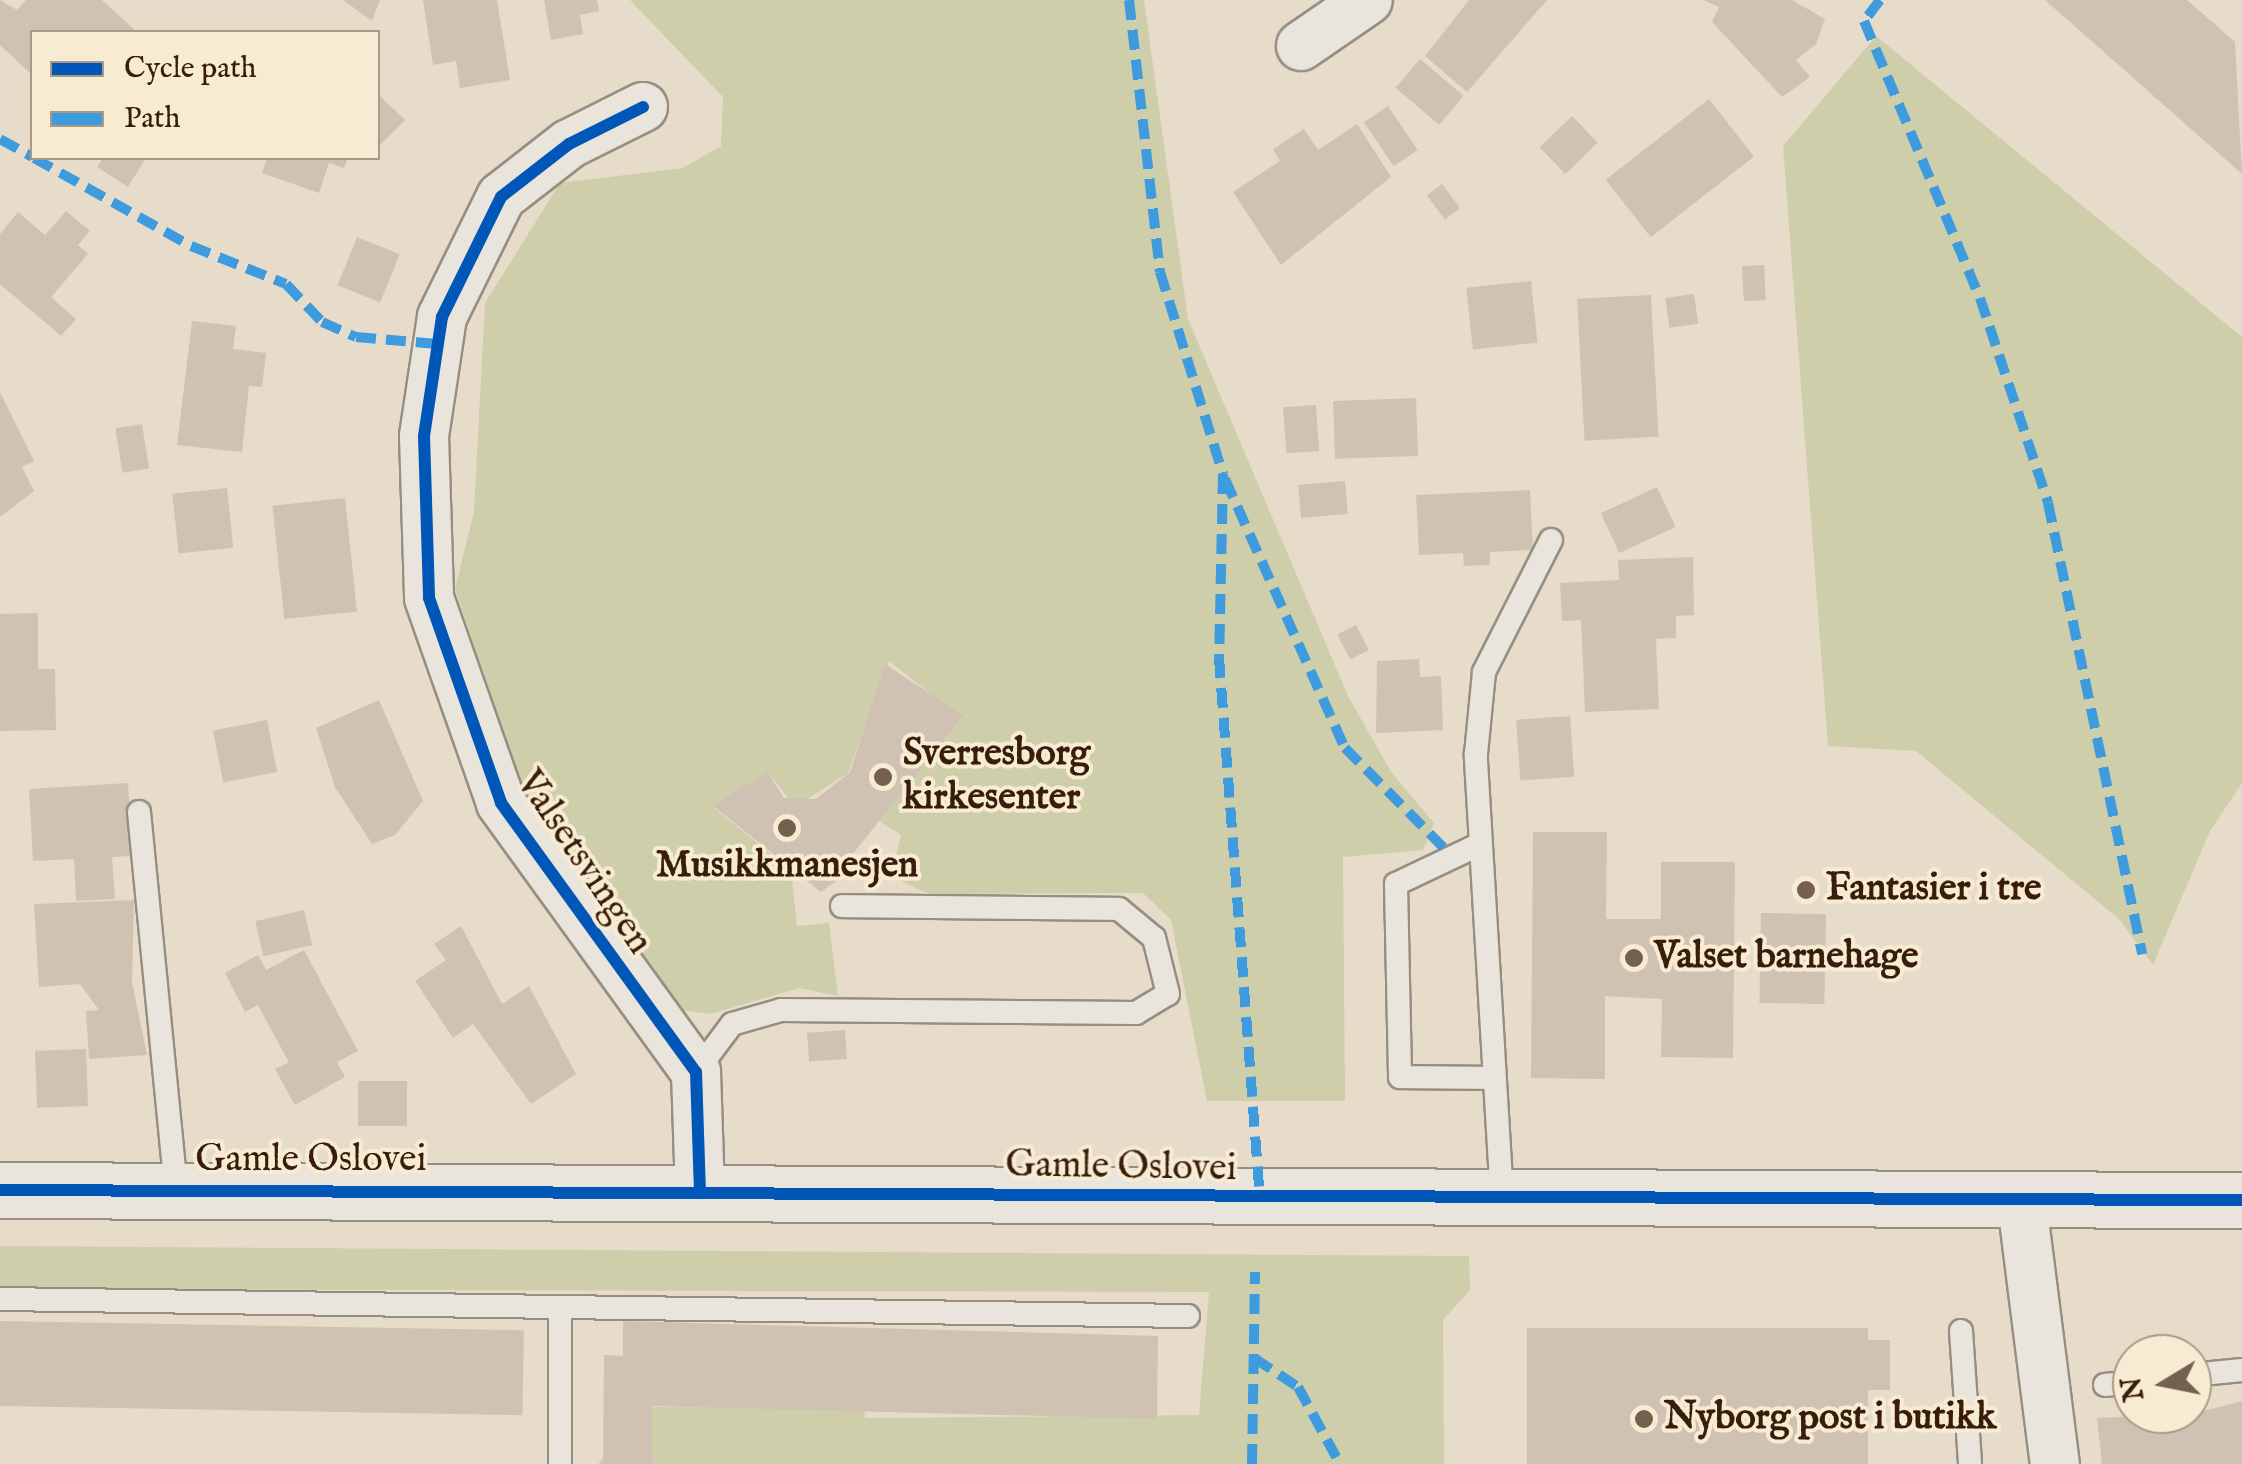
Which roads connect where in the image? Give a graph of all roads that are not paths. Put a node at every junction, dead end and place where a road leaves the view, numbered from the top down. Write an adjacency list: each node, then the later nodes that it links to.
1 (1368, 0): 2 (street)
2 (1301, 46)
3 (643, 107): 8 (street, Valsetsvingen)
4 (1551, 540): 6 (lane)
5 (139, 812): 11 (lane)
6 (1474, 847): 9 (lane); 9 (lane)
7 (842, 906): 8 (lane)
8 (696, 1072): 12 (street)
9 (1493, 1078): 13 (lane)
10 (0, 1190): 11 (street, Gamle Oslovei)
11 (176, 1190): 12 (street, Gamle Oslovei)
12 (700, 1193): 13 (street, Gamle Oslovei)
13 (1502, 1199): 15 (street, Gamle Oslovei)
14 (2242, 1200): 15 (street, Gamle Oslovei)
15 (2022, 1204): 26 (street)
16 (0, 1299): 17 (lane)
17 (560, 1307): 18 (lane); 24 (lane)
18 (1188, 1316)
19 (1961, 1331): 25 (lane)
20 (2242, 1370): 21 (lane)
21 (2212, 1373)
22 (2112, 1384): 23 (lane)
23 (2104, 1385)
24 (560, 1464)
25 (1970, 1464)
26 (2055, 1464)

